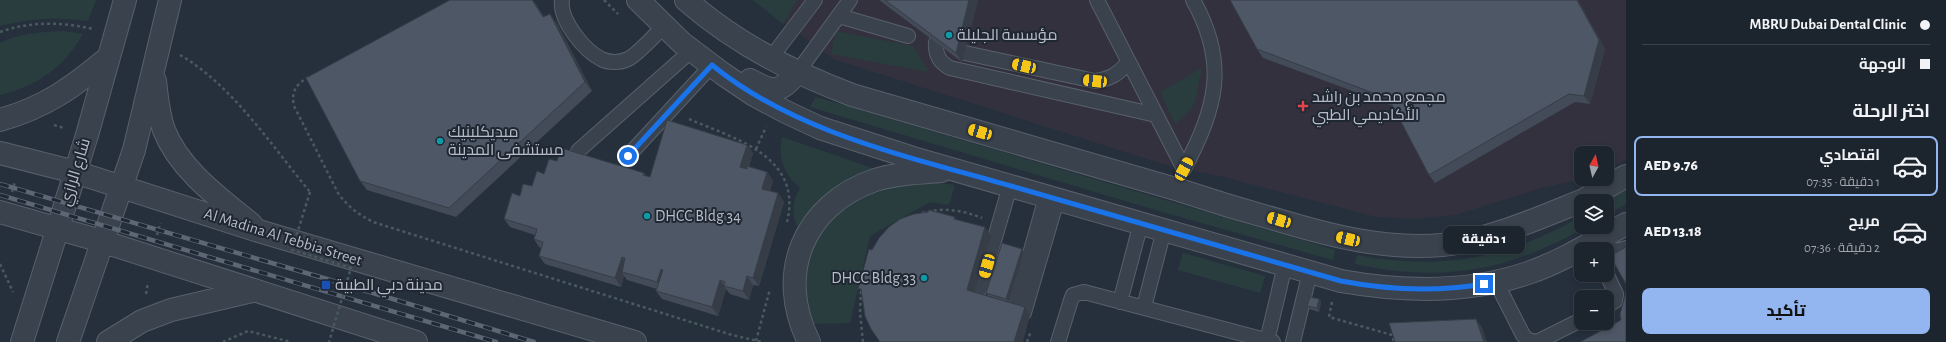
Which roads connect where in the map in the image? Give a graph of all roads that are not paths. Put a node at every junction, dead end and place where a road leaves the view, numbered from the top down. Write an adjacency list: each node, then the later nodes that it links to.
1 (125, 0): 16 (street, شارع الرازي)
2 (170, 0): 20 (street)
3 (562, 0): 11 (lane)
4 (638, 0): 11 (street)
5 (686, 0): 17 (street)
6 (815, 0): 17 (lane)
7 (850, 0): 10 (lane)
8 (1097, 0): 18 (lane)
9 (1193, 0): 30 (lane)
10 (838, 16): 12 (lane); 21 (lane)
11 (664, 26): 14 (street)
12 (908, 36)
13 (936, 42): 22 (lane)
14 (692, 50): 19 (street); 24 (lane)
15 (965, 53): 18 (lane)
16 (109, 56): 23 (street); 28 (street, شارع الرازي)
17 (770, 59): 21 (street)
18 (1128, 62): 22 (lane)
19 (712, 65): 21 (street); 26 (lane); 27 (street)
20 (153, 67): 31 (street); 41 (street)
21 (797, 73): 30 (street)
22 (1156, 115): 30 (lane)
23 (0, 120)
24 (578, 151)
25 (0, 153): 28 (street, Al Madina Al Tebbia Street)
26 (628, 156)
27 (952, 170): 32 (street); 64 (street)
28 (75, 172): 31 (street, Al Madina Al Tebbia Street); 39 (street, شارع الرازي)
29 (1626, 176): 33 (street)
30 (1182, 179): 35 (street)
31 (122, 186): 41 (street, Al Madina Al Tebbia Street); 42 (street)
32 (1010, 186): 34 (street); 51 (lane)
33 (1594, 194)
34 (1052, 198): 37 (street); 56 (lane)
35 (1574, 204)
36 (0, 212): 39 (street)
37 (1141, 223): 40 (street); 53 (lane)
38 (1626, 224): 43 (street)
39 (58, 229): 42 (street); 59 (street, شارع الرازي)
40 (1164, 230): 47 (street); 55 (lane)
41 (262, 232): 63 (street, Al Madina Al Tebbia Street)
42 (101, 241): 52 (street); 60 (street)
43 (1597, 242)
44 (1626, 248): 45 (lane)
45 (1614, 249)
46 (1574, 253): 49 (street)
47 (1284, 265): 48 (street); 58 (lane)
48 (1310, 272): 49 (street); 66 (lane)
49 (1496, 282): 67 (lane)
50 (1610, 282): 54 (lane)
51 (980, 290)
52 (252, 291): 61 (street); 62 (street)
53 (1120, 302): 55 (lane); 65 (lane)
54 (1614, 302)
55 (1144, 308): 58 (lane)
56 (1019, 312)
57 (1574, 323): 67 (lane)
58 (1270, 341)
59 (22, 342)
60 (68, 342)
61 (108, 342)
62 (416, 342)
63 (635, 342)
64 (808, 342)
65 (1058, 342)
66 (1293, 342)
67 (1536, 342)

